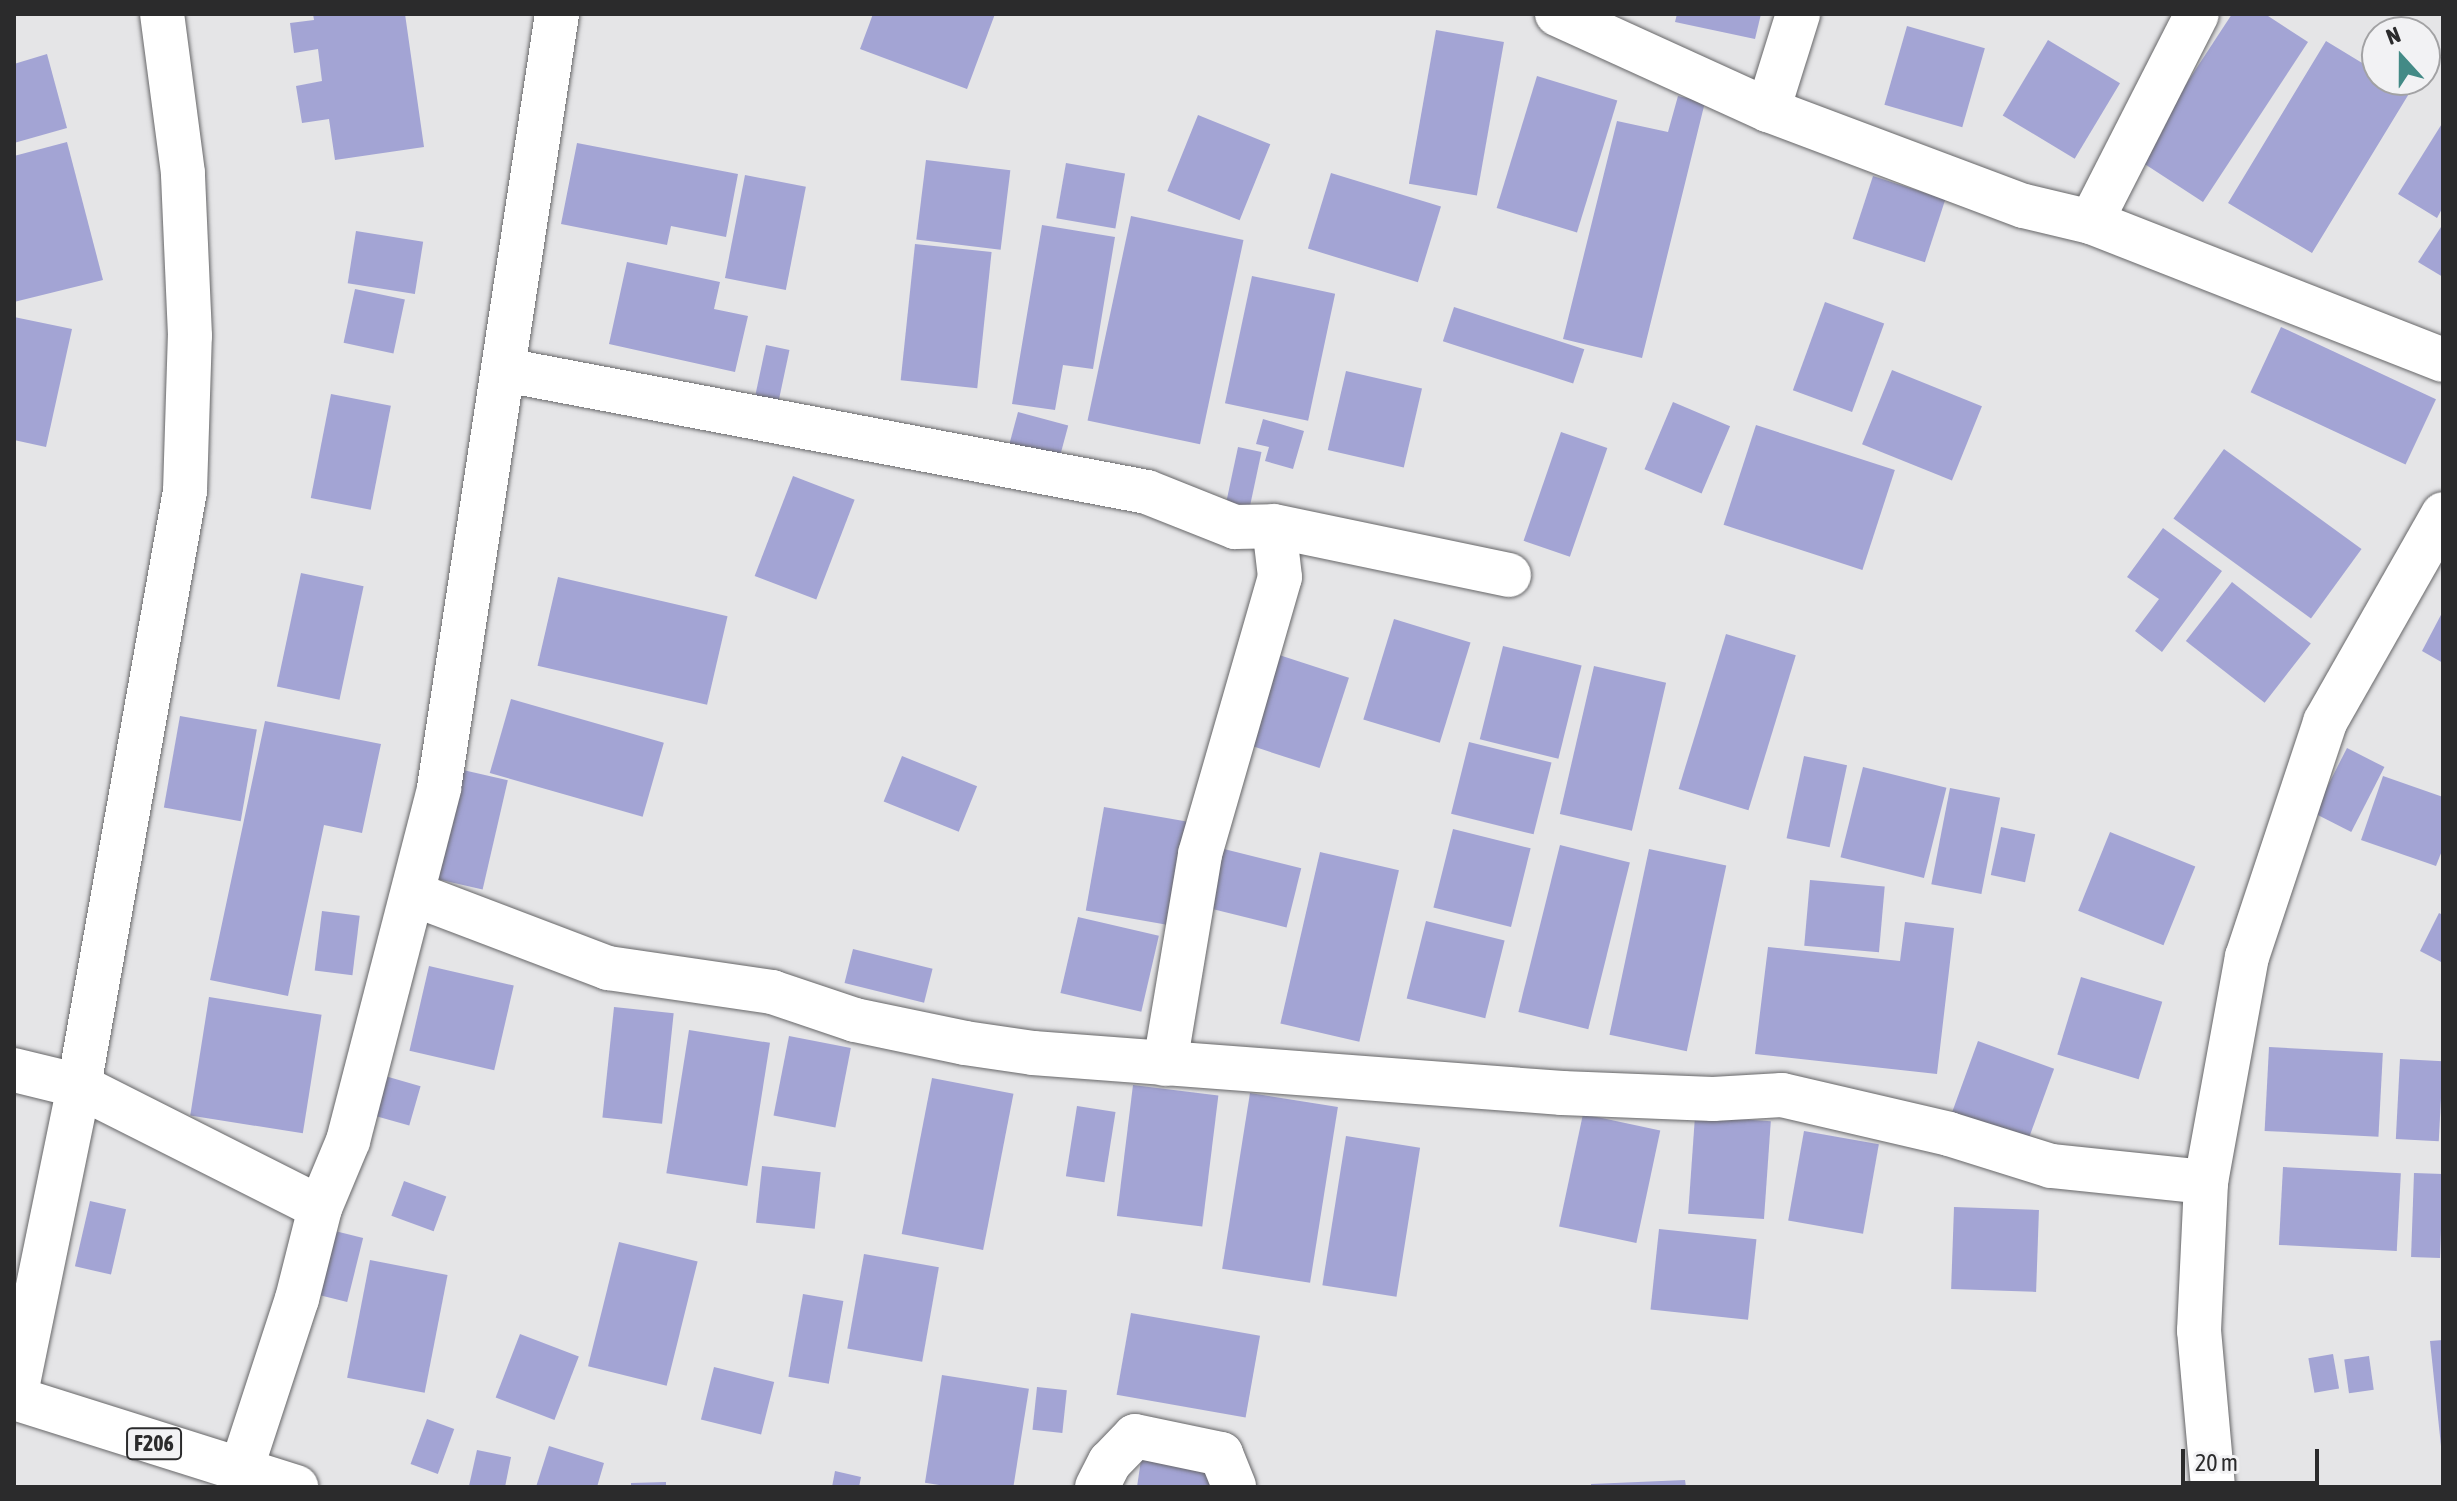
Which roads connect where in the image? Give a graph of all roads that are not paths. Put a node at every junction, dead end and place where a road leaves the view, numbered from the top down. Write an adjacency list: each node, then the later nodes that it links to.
1 (162, 14): 16 (street)
2 (557, 14): 9 (street)
3 (1557, 14): 6 (street)
4 (1798, 14): 6 (street)
5 (2197, 14): 7 (street)
6 (1768, 110): 7 (street)
7 (2091, 222): 8 (street)
8 (2443, 360)
9 (505, 370): 11 (street); 13 (street)
10 (2443, 514): 17 (street)
11 (1274, 526): 12 (street); 14 (street)
12 (1509, 575)
13 (413, 894): 14 (street); 18 (street)
14 (1165, 1064): 17 (street)
15 (14, 1070): 16 (street)
16 (79, 1086): 18 (street); 19 (street)
17 (2206, 1182): 24 (street)
18 (320, 1208): 20 (street)
19 (14, 1398): 20 (street, F206)
20 (240, 1473): 21 (street, F206)
21 (296, 1487)
22 (1097, 1487): 23 (street)
23 (1234, 1487)
24 (2213, 1487)

